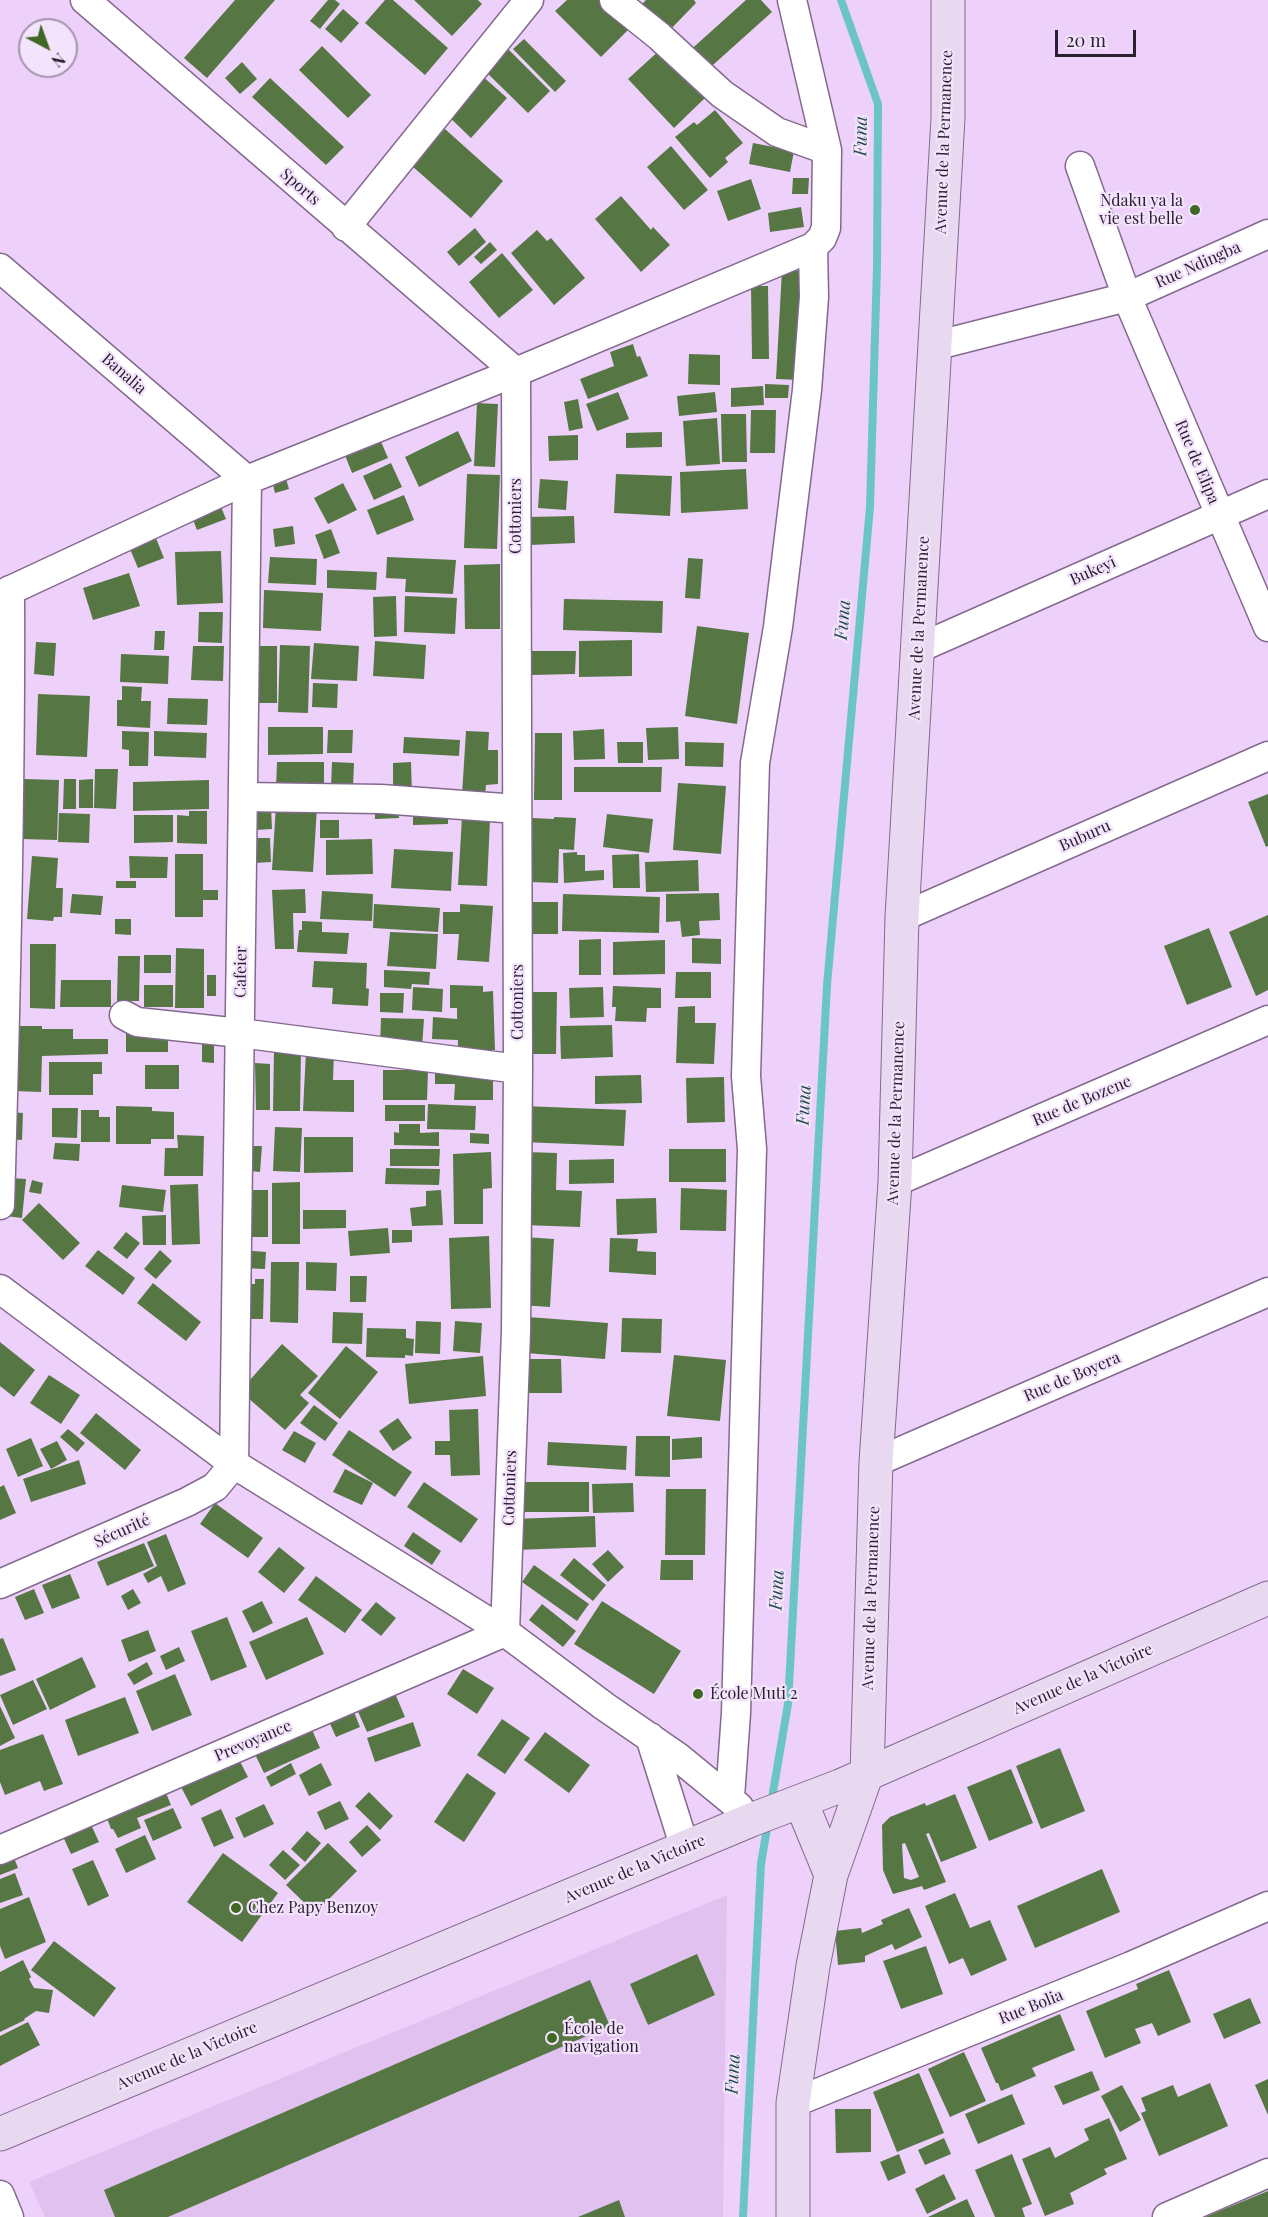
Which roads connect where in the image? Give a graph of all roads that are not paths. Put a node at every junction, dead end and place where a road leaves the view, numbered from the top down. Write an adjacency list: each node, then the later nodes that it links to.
1 (85, 0): 8 (street, Sports)
2 (529, 0): 8 (street)
3 (614, 0): 6 (street)
4 (792, 0): 6 (street)
5 (948, 0): 13 (street, Avenue de la Permanence)
6 (827, 150): 10 (street)
7 (1080, 166): 12 (street, Rue de Elipa)
8 (346, 227): 14 (street, Sports)
9 (1268, 234): 12 (street, Rue Ndingba)
10 (813, 247): 14 (street); 40 (street)
11 (0, 267): 15 (street, Banalia)
12 (1127, 297): 13 (street, Rue Ndingba); 17 (street, Rue de Elipa)
13 (934, 346): 20 (street, Avenue de la Permanence)
14 (516, 372): 15 (street); 23 (street, Cottoniers)
15 (247, 480): 18 (street); 22 (street, Cafeier)
16 (1268, 494): 17 (street, Bukeyi)
17 (1219, 515): 19 (street, Rue de Elipa); 20 (street, Bukeyi)
18 (3, 589): 30 (street)
19 (1268, 627)
20 (917, 649): 24 (street, Avenue de la Permanence)
21 (1268, 756): 24 (street, Buburu)
22 (243, 797): 23 (street); 27 (street, Cafeier)
23 (518, 809): 28 (street, Cottoniers)
24 (902, 917): 29 (street, Avenue de la Permanence)
25 (124, 1015): 27 (street)
26 (1268, 1020): 29 (street, Rue de Bozene)
27 (240, 1033): 28 (street); 34 (street, Cafeier)
28 (518, 1069): 37 (street, Cottoniers)
29 (895, 1182): 33 (street, Avenue de la Permanence)
30 (0, 1205)
31 (0, 1289): 34 (street)
32 (1268, 1292): 33 (street, Rue de Boyera)
33 (876, 1462): 39 (street, Avenue de la Permanence)
34 (234, 1464): 35 (street, Sécurité); 37 (street)
35 (0, 1584)
36 (1268, 1598): 39 (street, Avenue de la Victoire)
37 (506, 1632): 38 (street); 42 (street, Prevoyance)
38 (650, 1737): 40 (street); 41 (street)
39 (867, 1773): 40 (street, Avenue de la Victoire); 43 (street, Avenue de la Permanence)
40 (766, 1809): 41 (street, Avenue de la Victoire); 43 (street)
41 (685, 1848): 46 (street, Avenue de la Victoire)
42 (0, 1850)
43 (831, 1875): 45 (street, Avenue de la Permanence)
44 (1268, 1906): 45 (street, Rue Bolia)
45 (793, 2103): 50 (street, Avenue de la Permanence)
46 (0, 2134)
47 (1268, 2173): 51 (street)
48 (0, 2195): 49 (street)
49 (9, 2217)
50 (794, 2217)
51 (1167, 2217)

